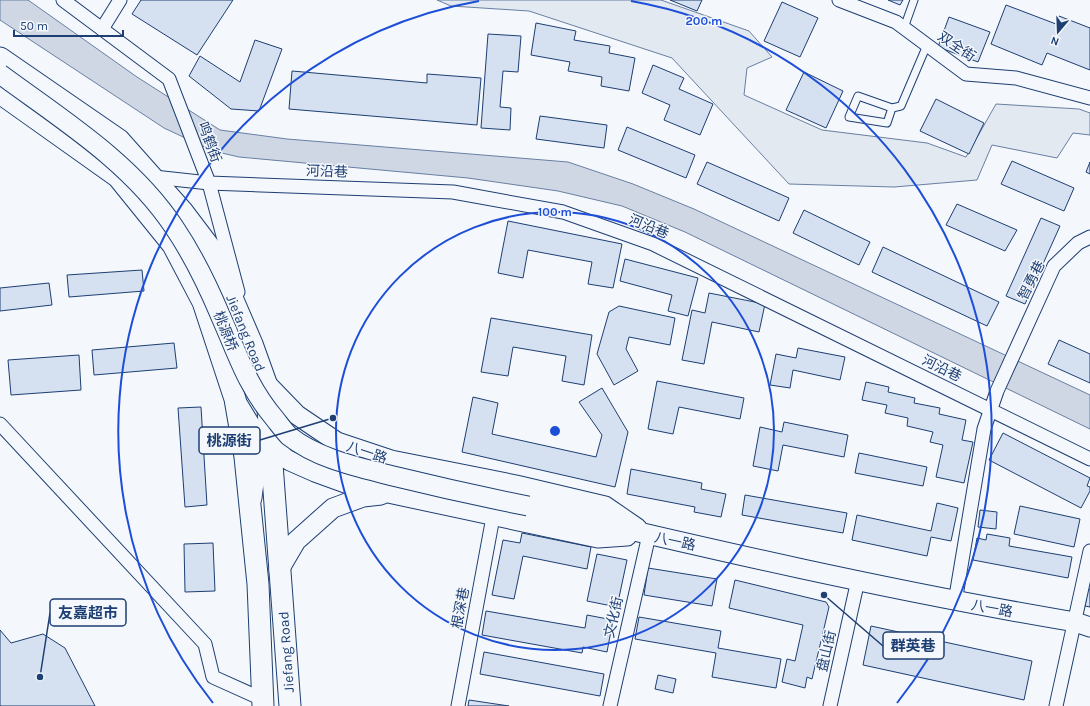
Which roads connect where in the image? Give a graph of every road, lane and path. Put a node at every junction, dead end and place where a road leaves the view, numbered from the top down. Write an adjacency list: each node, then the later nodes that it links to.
1 (63, 0): 6 (street, 鸣鹤街)
2 (120, 0): 6 (street)
3 (839, 0): 5 (street, 双全街)
4 (914, 0): 5 (lane)
5 (904, 28): 7 (street, 双全街)
6 (102, 29): 14 (street, 鸣鹤街)
7 (927, 45): 11 (street, 双全街); 12 (lane)
8 (0, 58): 13 (main road, Jiefang Road)
9 (0, 74): 27 (main road, 桃源桥, bridge)
10 (0, 92): 18 (main road, Jiefang Road)
11 (1090, 98)
12 (892, 108): 12 (lane)
13 (154, 177): 14 (street, 河沿巷); 16 (main road, Jiefang Road)
14 (209, 183): 16 (street, 鸣鹤街); 19 (street, 河沿巷)
15 (1090, 237): 19 (street, 智勇巷)
16 (252, 344): 17 (main road, Jiefang Road)
17 (266, 383): 21 (main road, Jiefang Road); 23 (main road, 八一路)
18 (234, 399): 21 (main road); 25 (main road, Jiefang Road)
19 (991, 410): 22 (street, 河沿巷); 31 (street, 智勇巷)
20 (0, 424): 33 (street)
21 (272, 450): 23 (main road); 24 (main road); 25 (main road); 29 (main road, Jiefang Road)
22 (1090, 459)
23 (391, 460): 27 (main road, 八一路)
24 (393, 494): 26 (main road); 29 (main road)
25 (252, 512): 33 (main road, Jiefang Road)
26 (493, 517): 27 (main road); 35 (street, 根深巷)
27 (648, 535): 30 (main road, 八一路); 36 (street, 文化街)
28 (1090, 551): 32 (street)
29 (279, 570): 34 (main road, Jiefang Road)
30 (858, 580): 31 (main road, 八一路); 37 (street, 盘山街)
31 (955, 602): 32 (main road, 八一路)
32 (1082, 625): 38 (street)
33 (262, 702)
34 (290, 706)
35 (458, 706)
36 (610, 706)
37 (830, 706)
38 (1056, 706)

